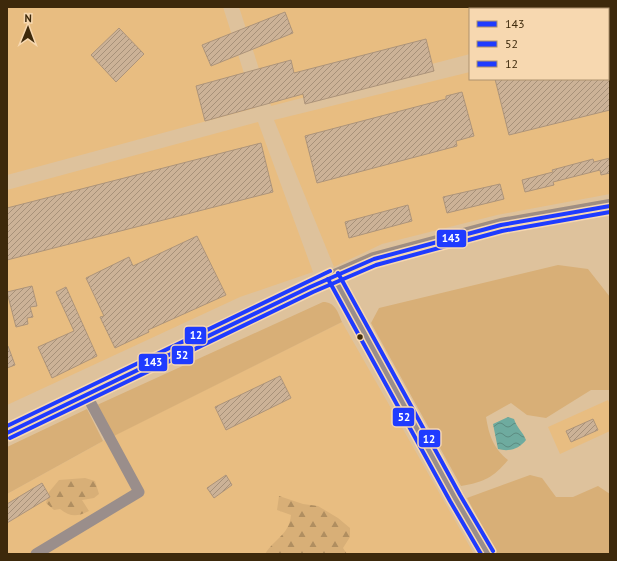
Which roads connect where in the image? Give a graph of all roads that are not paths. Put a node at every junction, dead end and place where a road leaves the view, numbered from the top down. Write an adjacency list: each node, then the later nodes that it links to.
1 (610, 206): 2 (main road)
2 (333, 276): 3 (main road); 6 (street)
3 (87, 396): 4 (main road); 5 (street)
4 (7, 433)
5 (36, 554)
6 (488, 554)

